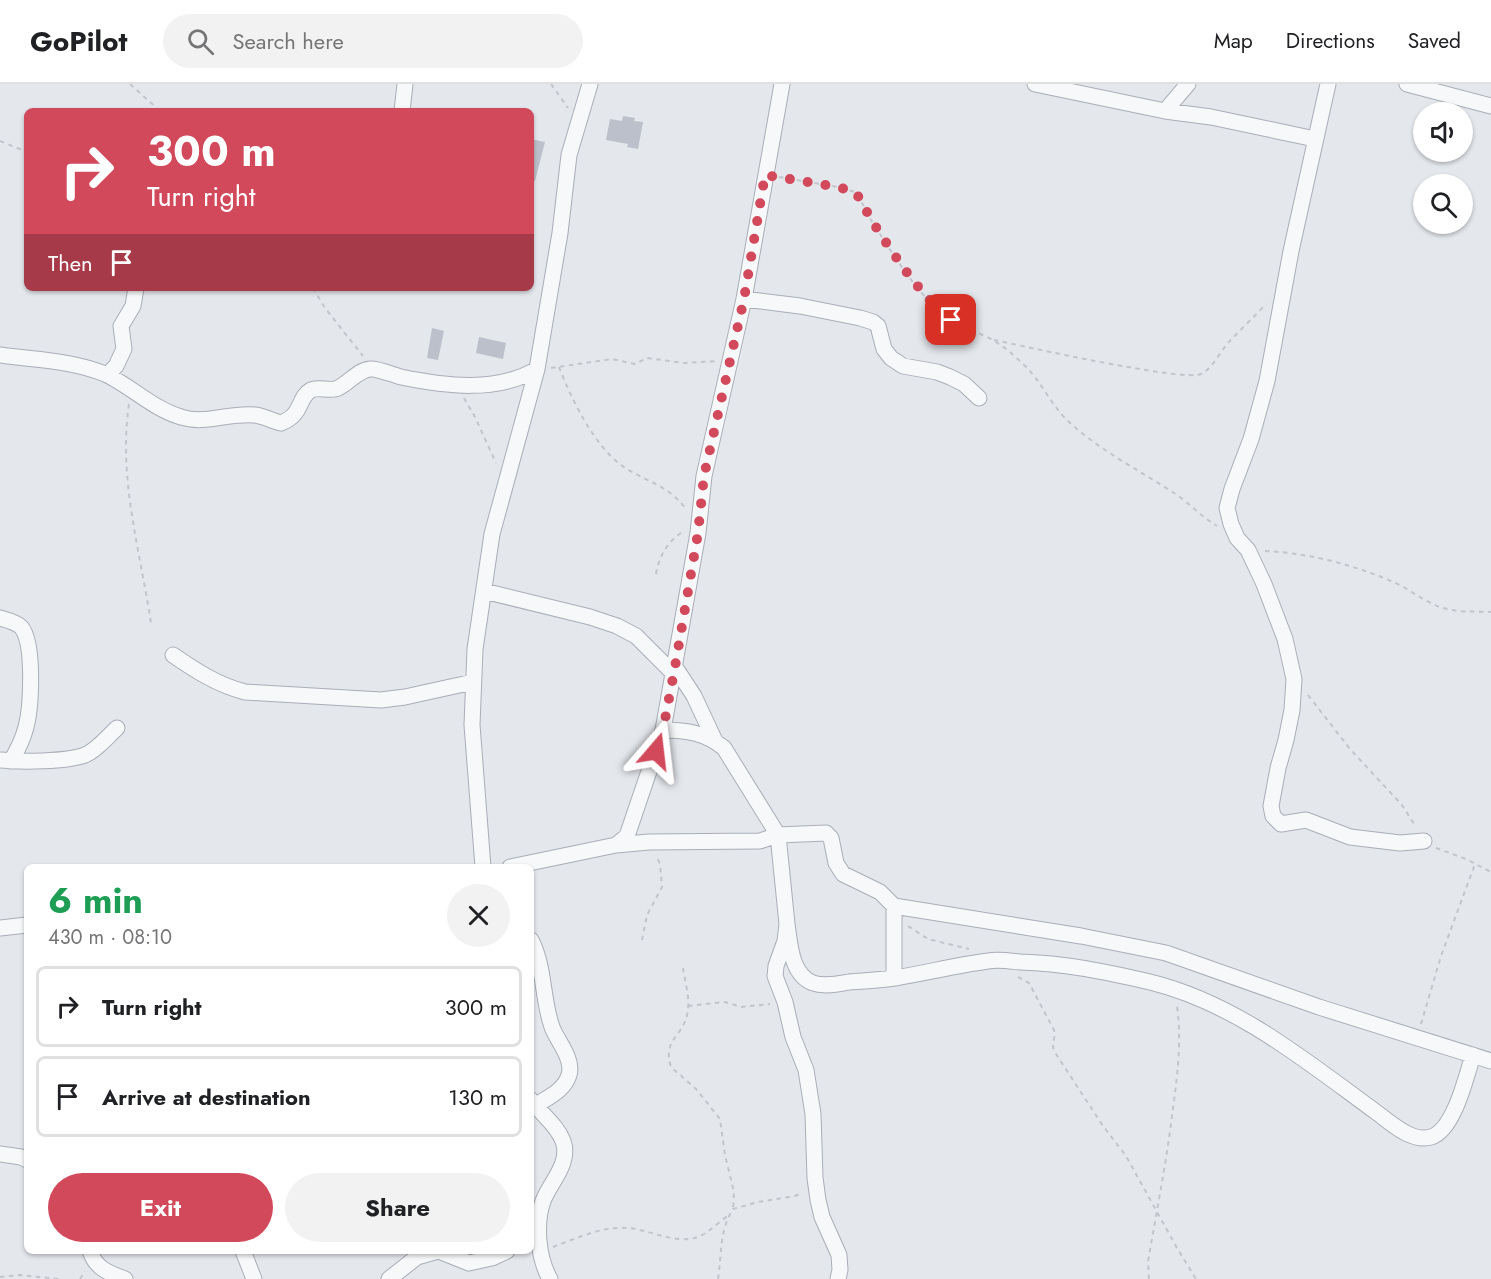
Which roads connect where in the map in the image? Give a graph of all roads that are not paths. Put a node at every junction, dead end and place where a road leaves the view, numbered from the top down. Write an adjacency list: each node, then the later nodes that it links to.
1 (405, 84): 9 (street)
2 (590, 84): 15 (street)
3 (782, 84): 13 (street)
4 (1035, 84): 10 (street)
5 (1188, 84): 10 (street)
6 (1328, 84): 11 (street)
7 (1407, 84): 8 (street)
8 (1491, 106)
9 (402, 108)
10 (1165, 111): 11 (street)
11 (1315, 140): 28 (street)
12 (136, 291): 16 (street)
13 (744, 299): 17 (street); 21 (street)
14 (0, 356): 16 (street)
15 (537, 369): 16 (street); 18 (street)
16 (107, 375)
17 (979, 398)
18 (484, 591): 21 (street); 22 (street)
19 (0, 618): 26 (street)
20 (173, 656): 22 (street)
21 (674, 671): 24 (street); 25 (street)
22 (473, 682): 30 (street)
23 (117, 728): 26 (street)
24 (663, 730): 25 (street); 29 (street)
25 (715, 741): 27 (street)
26 (6, 761)
27 (778, 835): 29 (street); 32 (street); 33 (street)
28 (1424, 841)
29 (616, 845): 31 (street)
30 (483, 864)
31 (524, 864)
32 (895, 910): 37 (street); 38 (street)
33 (787, 924): 37 (street); 52 (street)
34 (24, 925): 35 (street)
35 (0, 928)
36 (534, 950): 40 (street)
37 (894, 978): 38 (street)
38 (1473, 1055): 39 (street)
39 (1491, 1061)
40 (534, 1103)
41 (534, 1104): 42 (street)
42 (535, 1231): 51 (street)
43 (91, 1254): 48 (street)
44 (244, 1254): 49 (street)
45 (428, 1254): 50 (street)
46 (446, 1254): 47 (street)
47 (501, 1254)
48 (125, 1279)
49 (254, 1279)
50 (389, 1279)
51 (550, 1279)
52 (838, 1279)

